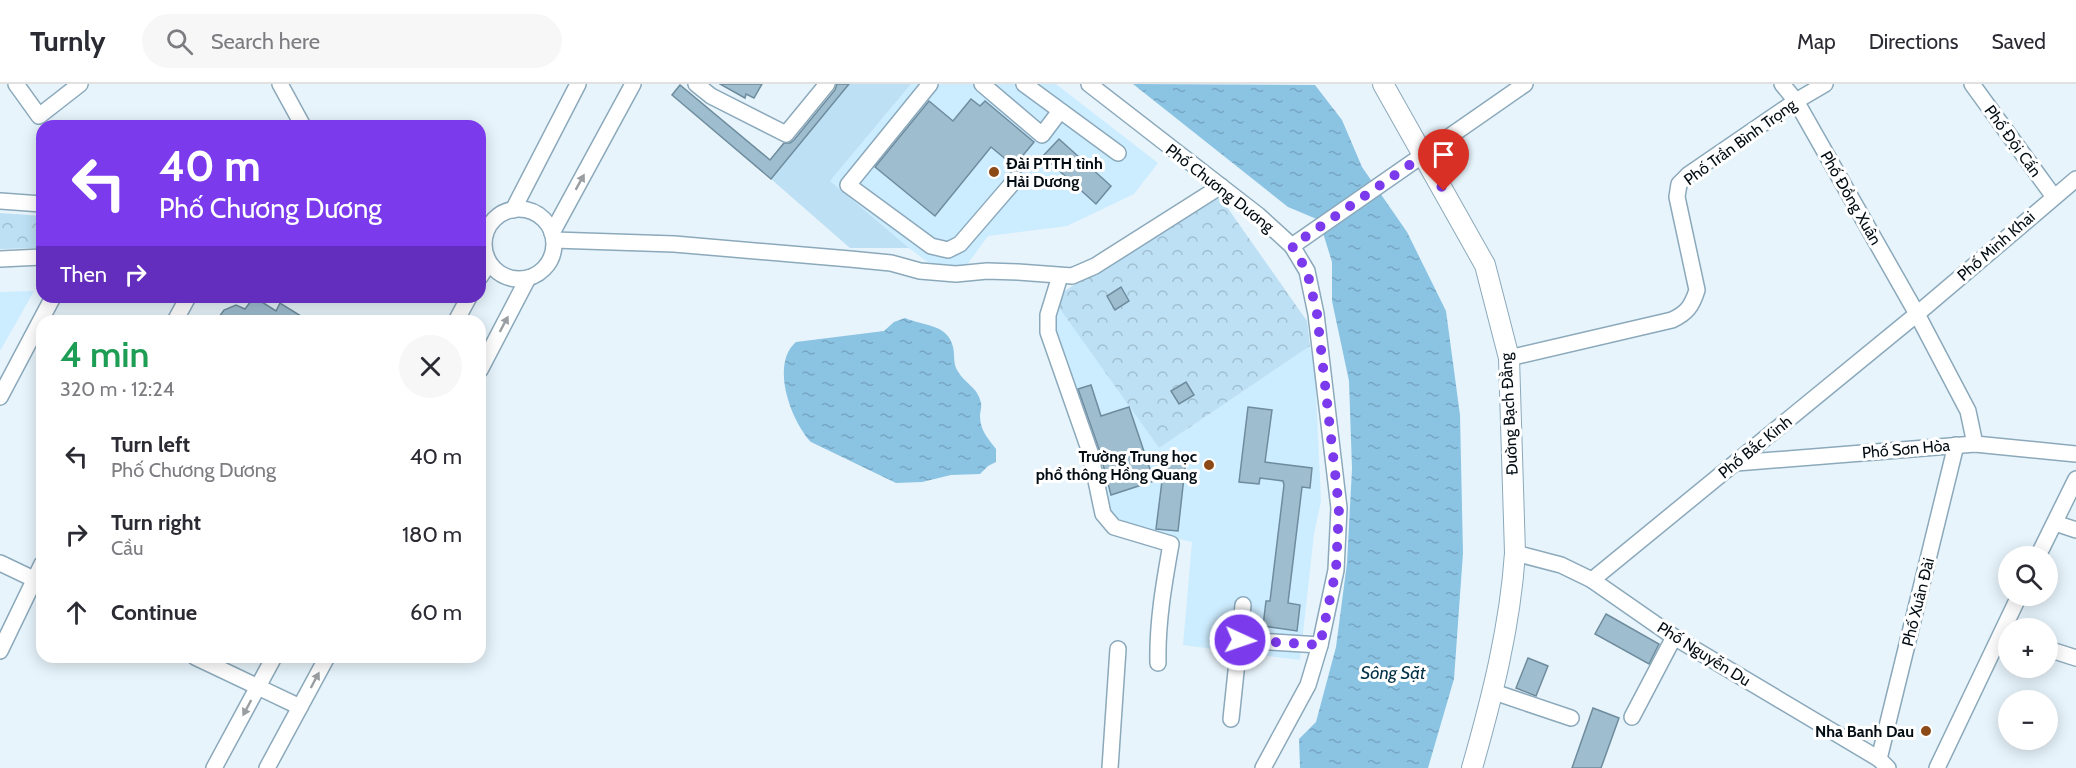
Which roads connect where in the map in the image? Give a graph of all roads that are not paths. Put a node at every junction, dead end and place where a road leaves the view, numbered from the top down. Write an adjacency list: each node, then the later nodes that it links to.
1 (16, 84): 2 (street)
2 (81, 84)
3 (280, 84): 19 (street)
4 (578, 84): 28 (street)
5 (633, 84): 30 (street, one-way to 5)
6 (696, 84): 7 (street)
7 (827, 84)
8 (930, 84): 22 (street)
9 (982, 84): 18 (street)
10 (1024, 84): 18 (street)
11 (1089, 84): 24 (street, Phố Chương Dương)
12 (1383, 84): 21 (main road, Đường Bạch Đằng)
13 (1525, 84): 21 (street)
14 (1782, 84): 17 (street, Phố Đồng Xuân)
15 (1825, 84): 17 (street, Phố Trần Bình Trọng)
16 (1972, 84): 25 (street, Phố Đội Cấn)
17 (1796, 101): 39 (street, Phố Đồng Xuân); 42 (street, Phố Trần Bình Trọng)
18 (1060, 111): 20 (street)
19 (300, 120)
20 (1118, 153)
21 (1424, 155): 31 (street); 42 (main road, Đường Bạch Đằng)
22 (1016, 179)
23 (2076, 179): 25 (street, Phố Minh Khai)
24 (1221, 186): 31 (street, Phố Chương Dương); 37 (street)
25 (2054, 197): 39 (street, Phố Minh Khai)
26 (0, 201): 27 (street)
27 (36, 204)
28 (513, 210): 29 (street); 30 (street)
29 (486, 232)
30 (553, 237): 37 (street); 38 (street)
31 (1292, 246): 60 (street, Phố Chương Dương)
32 (486, 254): 35 (street)
33 (36, 258): 34 (street)
34 (0, 259)
35 (489, 263): 36 (street); 38 (street)
36 (486, 268)
37 (1060, 276): 69 (street)
38 (528, 278): 41 (street, one-way to 38)
39 (1917, 314): 44 (street); 47 (street, Phố Bắc Kinh)
40 (36, 329): 43 (street)
41 (486, 358)
42 (1509, 358): 52 (main road, Đường Bạch Đằng)
43 (0, 397)
44 (1975, 444): 45 (street, Phố Sơn Hòa); 46 (street, Phố Sơn Hòa)
45 (1956, 445): 47 (street, Phố Sơn Hòa); 76 (street, Phố Xuân Đài)
46 (2076, 454)
47 (1736, 463): 55 (street, Phố Bắc Kinh)
48 (2076, 479): 49 (street)
49 (2055, 523): 50 (street); 51 (street)
50 (2076, 530)
51 (2043, 546)
52 (1515, 553): 55 (street, Phố Nguyễn Du); 71 (main road, Đường Bạch Đằng)
53 (0, 562): 54 (street)
54 (36, 580)
55 (1592, 580): 58 (street, Phố Nguyễn Du)
56 (36, 585): 63 (street)
57 (1244, 604): 59 (street)
58 (1674, 637): 73 (street); 76 (street, Phố Nguyễn Du)
59 (1240, 640): 60 (street); 74 (street)
60 (1320, 645): 80 (street, Phố Chương Dương)
61 (1998, 647): 82 (street)
62 (1118, 650): 79 (street)
63 (0, 651)
64 (2058, 652): 65 (street)
65 (2076, 658)
66 (207, 663): 70 (street)
67 (271, 663): 70 (street)
68 (324, 663): 72 (street, one-way to 68)
69 (1158, 663)
70 (258, 688): 72 (street); 77 (street, one-way to 77)
71 (1494, 692): 75 (street); 81 (main road, Đường Bạch Đằng)
72 (300, 707): 78 (street)
73 (1632, 717)
74 (1232, 718)
75 (1571, 718)
76 (1884, 764)
77 (214, 768)
78 (267, 768)
79 (1110, 768)
80 (1263, 768)
81 (1473, 768)
82 (1937, 768)

